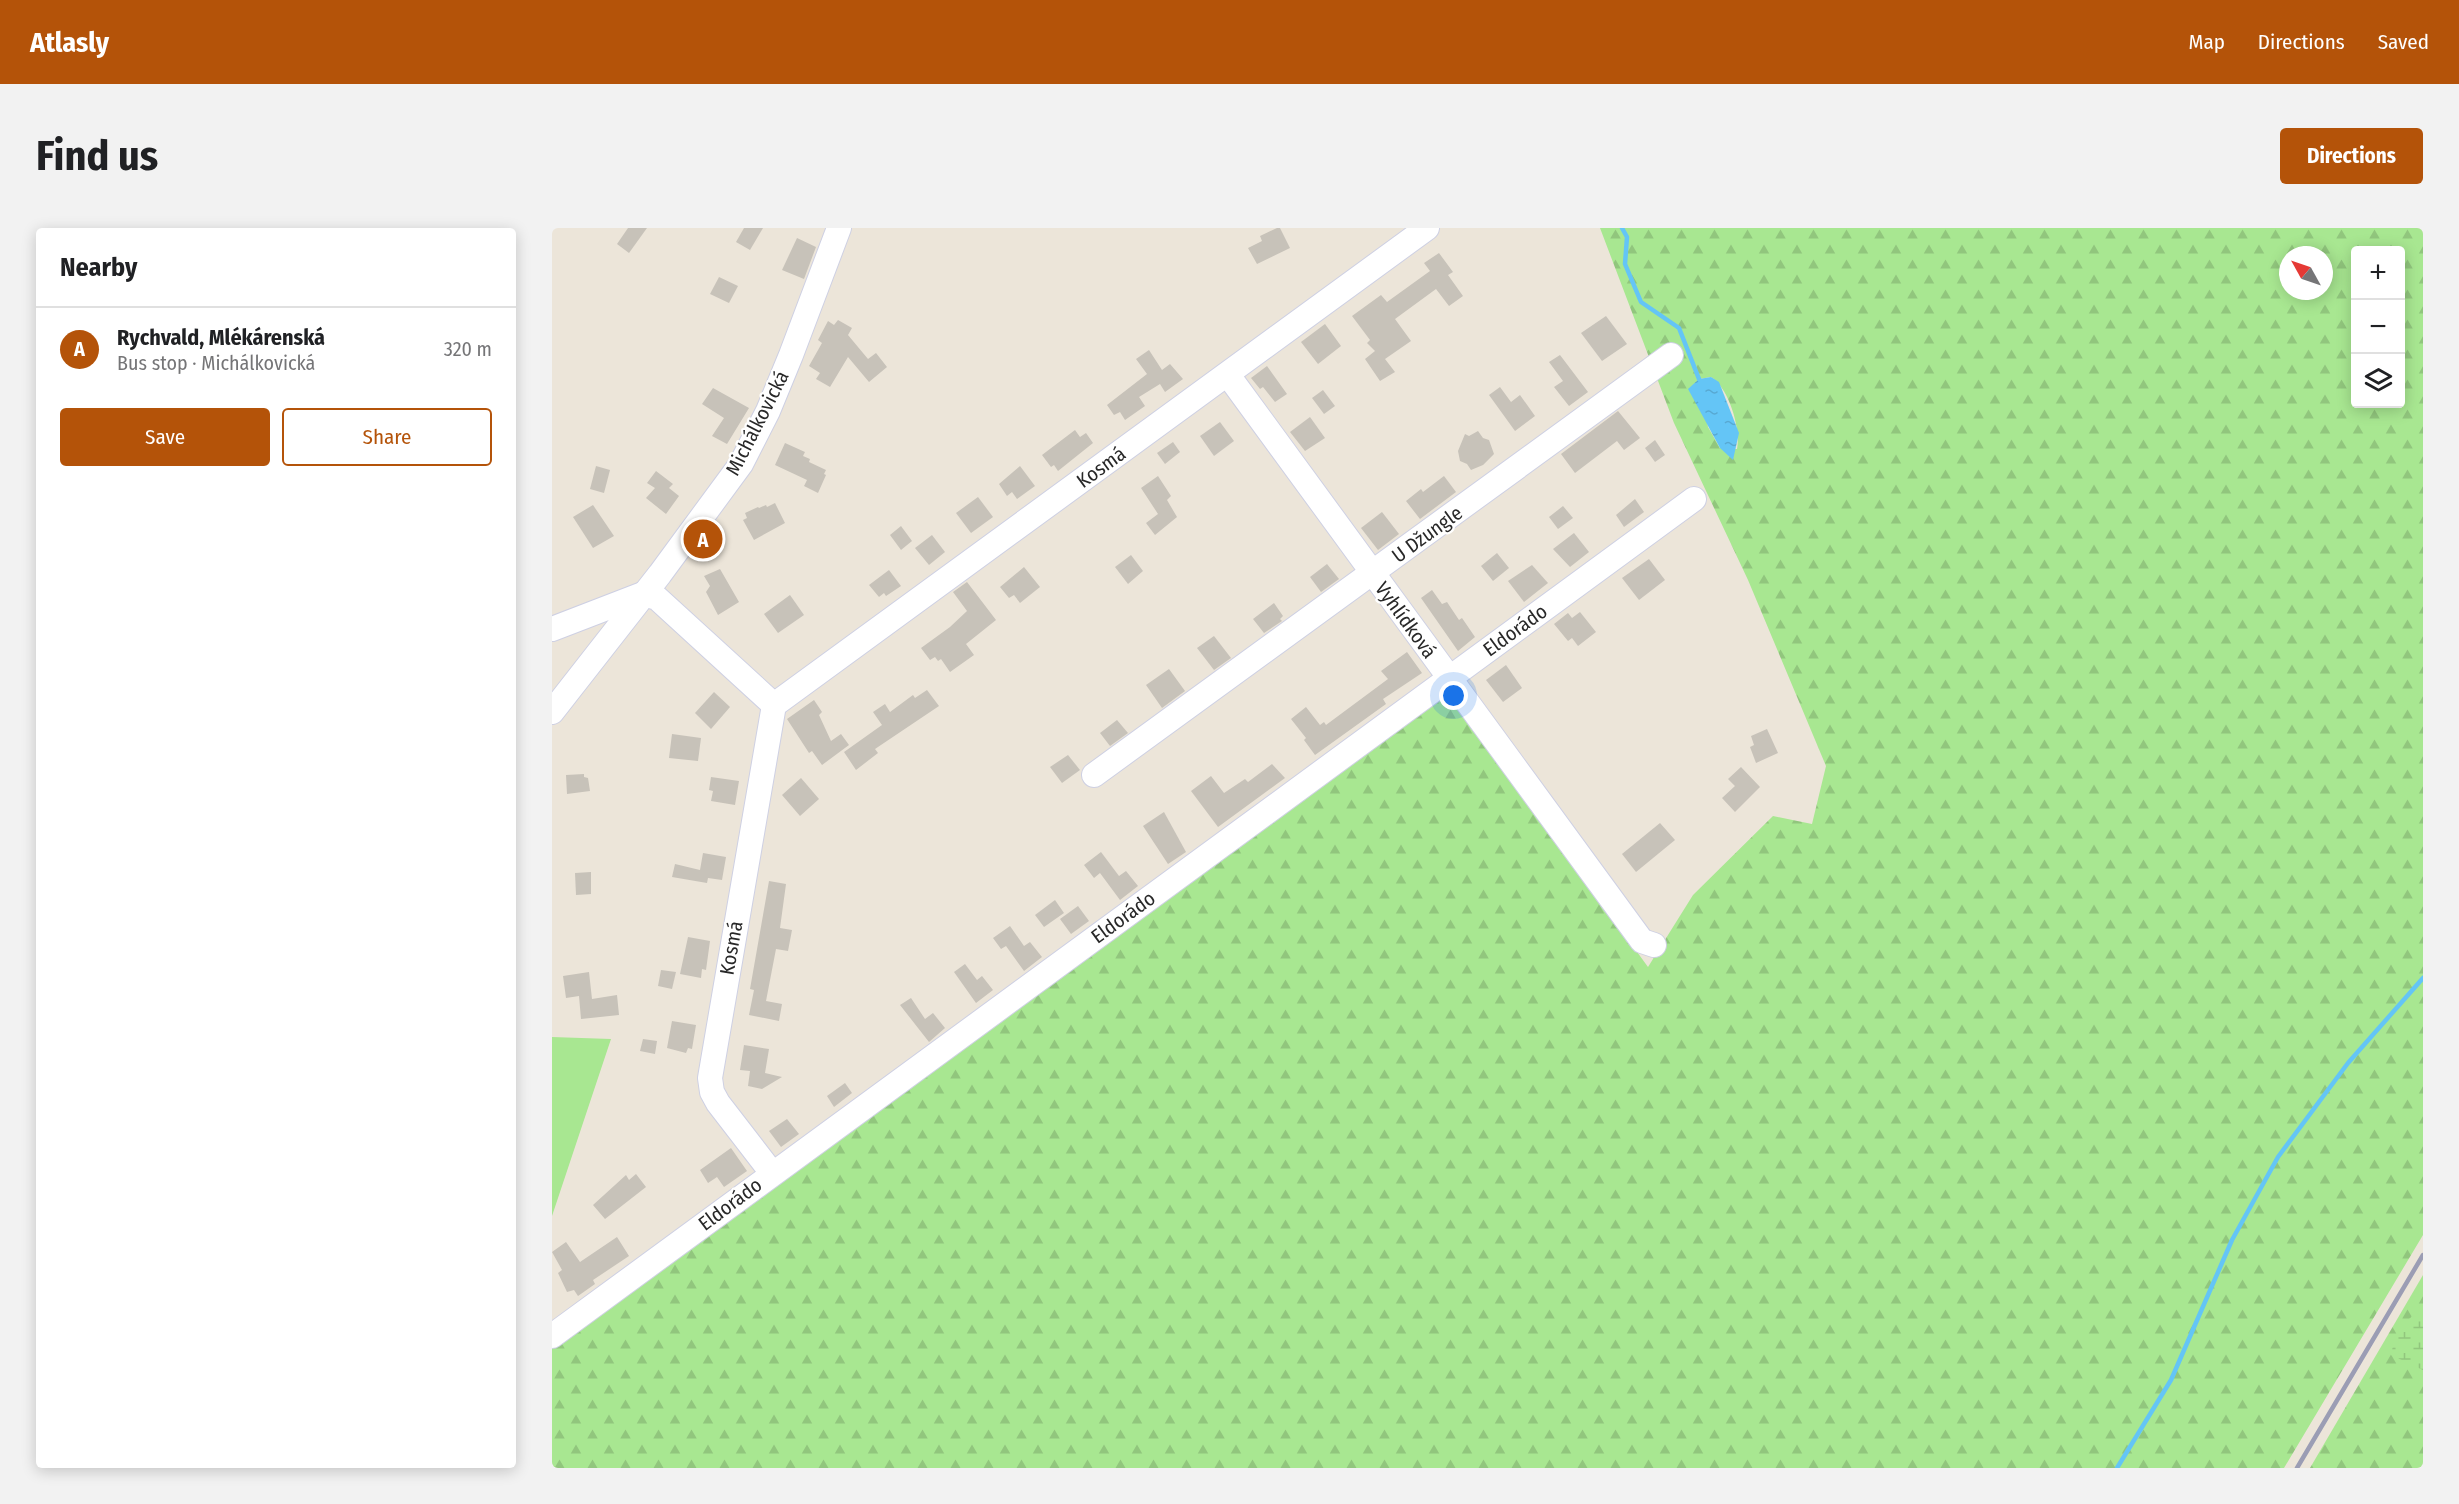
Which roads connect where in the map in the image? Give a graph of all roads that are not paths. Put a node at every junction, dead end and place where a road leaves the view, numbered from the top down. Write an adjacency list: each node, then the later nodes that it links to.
1 (839, 228): 7 (street, Michálkovická)
2 (1427, 228): 4 (street, Kosmá)
3 (1671, 355): 6 (street, U Džungle)
4 (1228, 375): 6 (street, Vyhlídková); 10 (street, Kosmá)
5 (1694, 499): 9 (street, Eldorádo)
6 (1372, 574): 9 (street, Vyhlídková); 12 (street, U Džungle)
7 (643, 594): 8 (street); 10 (street); 11 (street, Michálkovická)
8 (552, 629)
9 (1449, 679): 13 (street, Vyhlídková); 14 (street, Eldorádo)
10 (774, 705): 14 (street, Kosmá)
11 (552, 712)
12 (1094, 775)
13 (1654, 945)
14 (772, 1173): 15 (street, Eldorádo)
15 (552, 1336)

